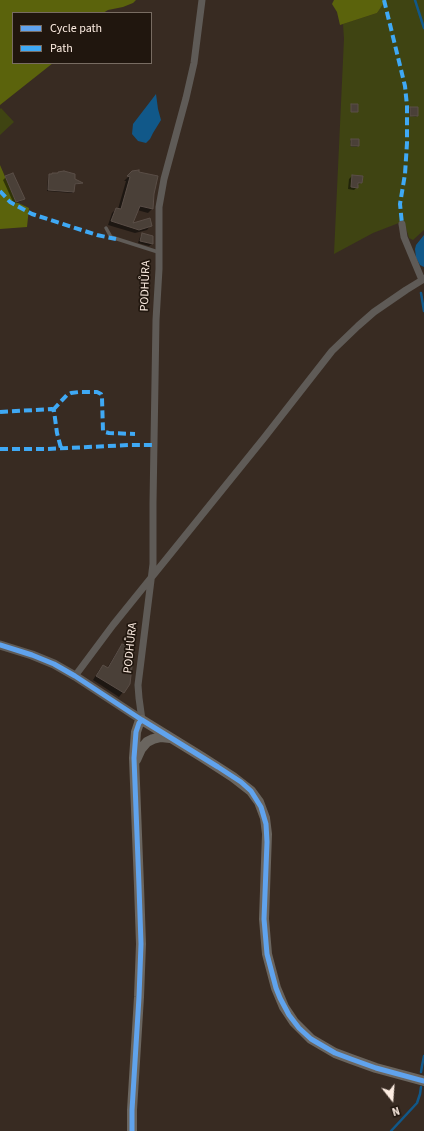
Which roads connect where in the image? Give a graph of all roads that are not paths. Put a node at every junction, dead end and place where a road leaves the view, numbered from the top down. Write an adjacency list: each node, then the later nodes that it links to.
1 (202, 0): 4 (street, PODHŮRA)
2 (402, 224): 5 (street)
3 (106, 228): 4 (lane)
4 (158, 252): 6 (street, PODHŮRA)
5 (423, 280): 6 (street, PODHŮRA)
6 (152, 578): 8 (street, PODHŮRA); 9 (street, PODHŮRA)
7 (0, 645): 8 (street)
8 (75, 676): 9 (street)
9 (142, 720): 10 (main road); 11 (main road)
10 (172, 739): 11 (main road); 12 (main road)
11 (134, 769): 13 (main road)
12 (424, 1081)
13 (132, 1131)

